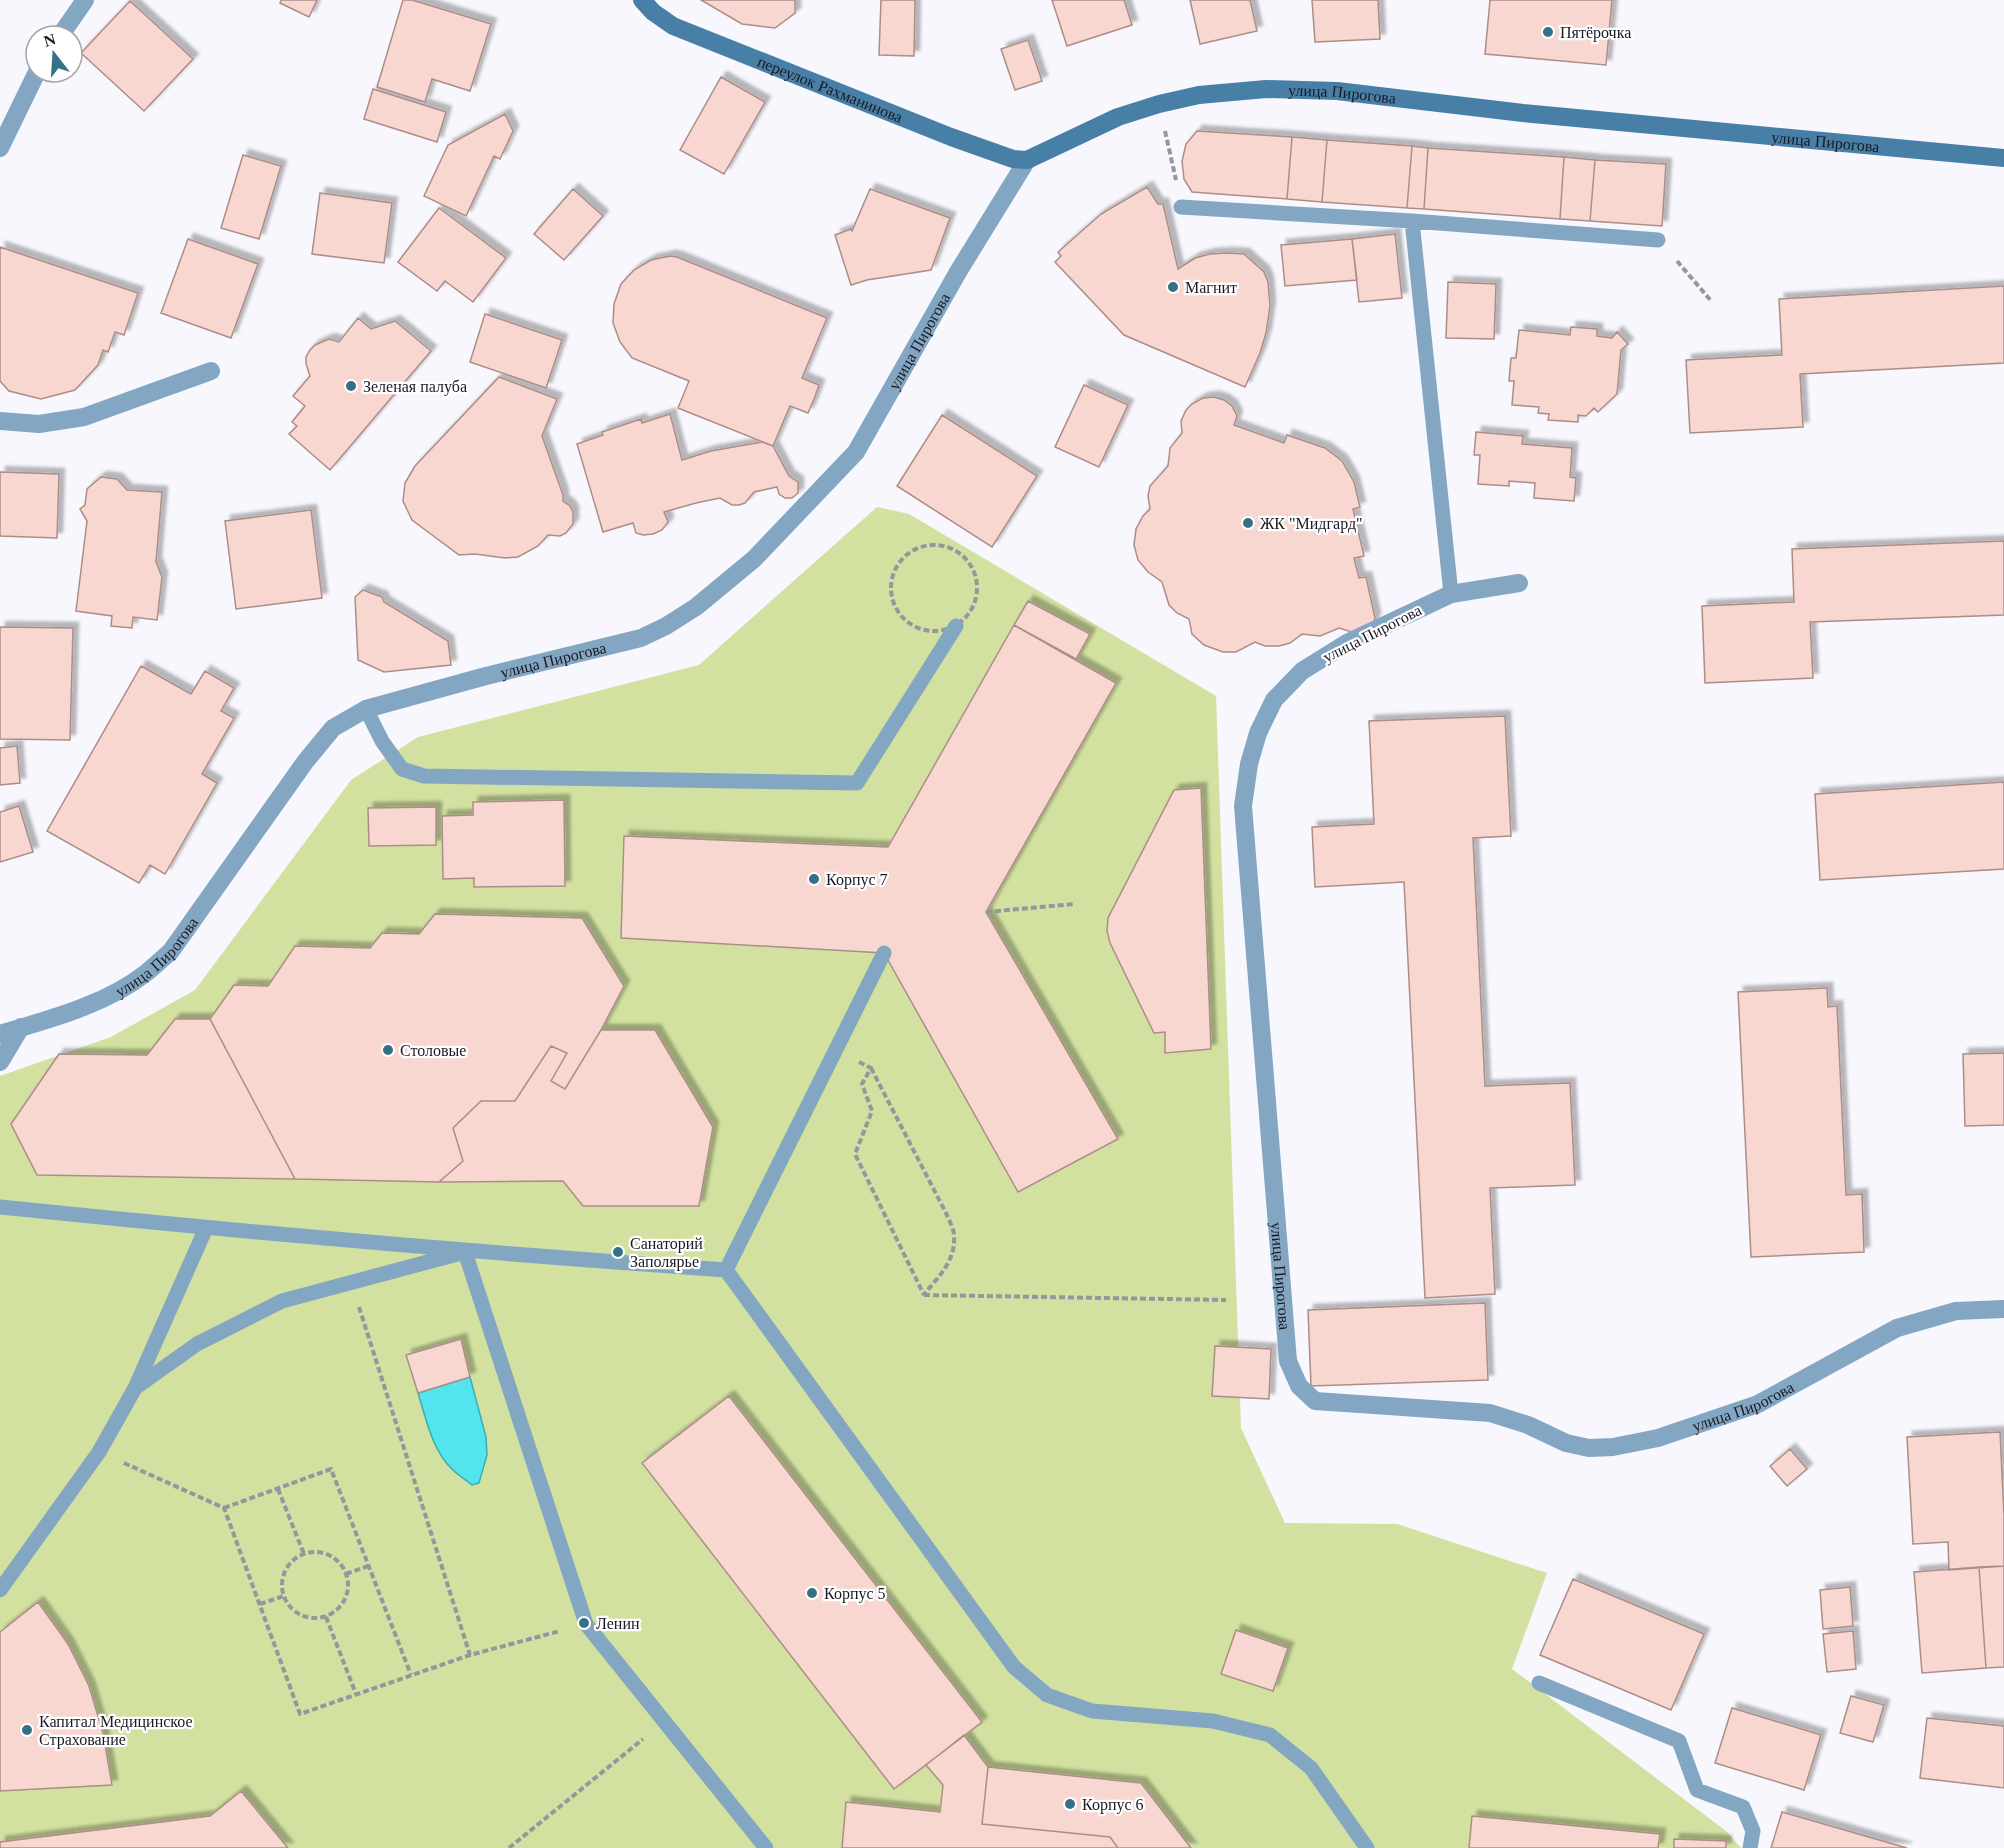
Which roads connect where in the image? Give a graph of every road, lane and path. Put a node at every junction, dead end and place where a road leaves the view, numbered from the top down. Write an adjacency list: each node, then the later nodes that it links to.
1 (85, 0): 3 (street)
2 (642, 0): 8 (street, переулок Рахманинова)
3 (68, 24)
4 (31, 84): 6 (street)
5 (1159, 104): 7 (street, улица Пирогова); 8 (street, улица Пирогова); 9 (path)
6 (0, 148)
7 (2004, 158)
8 (1027, 160): 18 (street, улица Пирогова)
9 (1181, 207): 10 (lane)
10 (1412, 221): 11 (lane); 16 (lane)
11 (1658, 240): 12 (path)
12 (1712, 302)
13 (211, 371): 14 (street)
14 (0, 421)
15 (1519, 582): 16 (street, улица Пирогова)
16 (1451, 594): 34 (street, улица Пирогова)
17 (956, 626): 17 (path); 18 (lane)
18 (366, 709): 22 (street, улица Пирогова)
19 (1074, 904): 20 (path)
20 (986, 912)
21 (884, 953): 24 (lane)
22 (21, 1028): 23 (street, улица Пирогова); 25 (street)
23 (0, 1034)
24 (836, 1049): 26 (path); 30 (lane)
25 (0, 1062)
26 (871, 1068): 32 (path); 32 (path)
27 (0, 1207): 28 (lane)
28 (206, 1228): 29 (lane); 35 (lane)
29 (465, 1252): 30 (lane); 31 (lane); 46 (lane)
30 (726, 1270): 54 (lane)
31 (351, 1281): 35 (lane); 47 (path)
32 (924, 1295): 33 (path)
33 (1226, 1300)
34 (2004, 1308)
35 (135, 1388): 36 (lane)
36 (99, 1452): 38 (path); 42 (lane)
37 (278, 1489): 38 (path); 39 (path); 40 (path)
38 (224, 1508): 44 (path)
39 (304, 1554): 41 (path); 43 (path)
40 (368, 1566): 41 (path); 48 (path)
41 (346, 1574): 45 (path)
42 (0, 1590)
43 (284, 1596): 44 (path); 45 (path)
44 (260, 1604): 50 (path)
45 (326, 1617): 50 (path)
46 (586, 1624): 47 (path); 51 (lane)
47 (470, 1656): 48 (path)
48 (411, 1675): 50 (path)
49 (1539, 1683): 55 (lane)
50 (356, 1694)
51 (664, 1722): 52 (path); 53 (lane)
52 (509, 1848)
53 (766, 1848)
54 (1367, 1848)
55 (1750, 1848)

